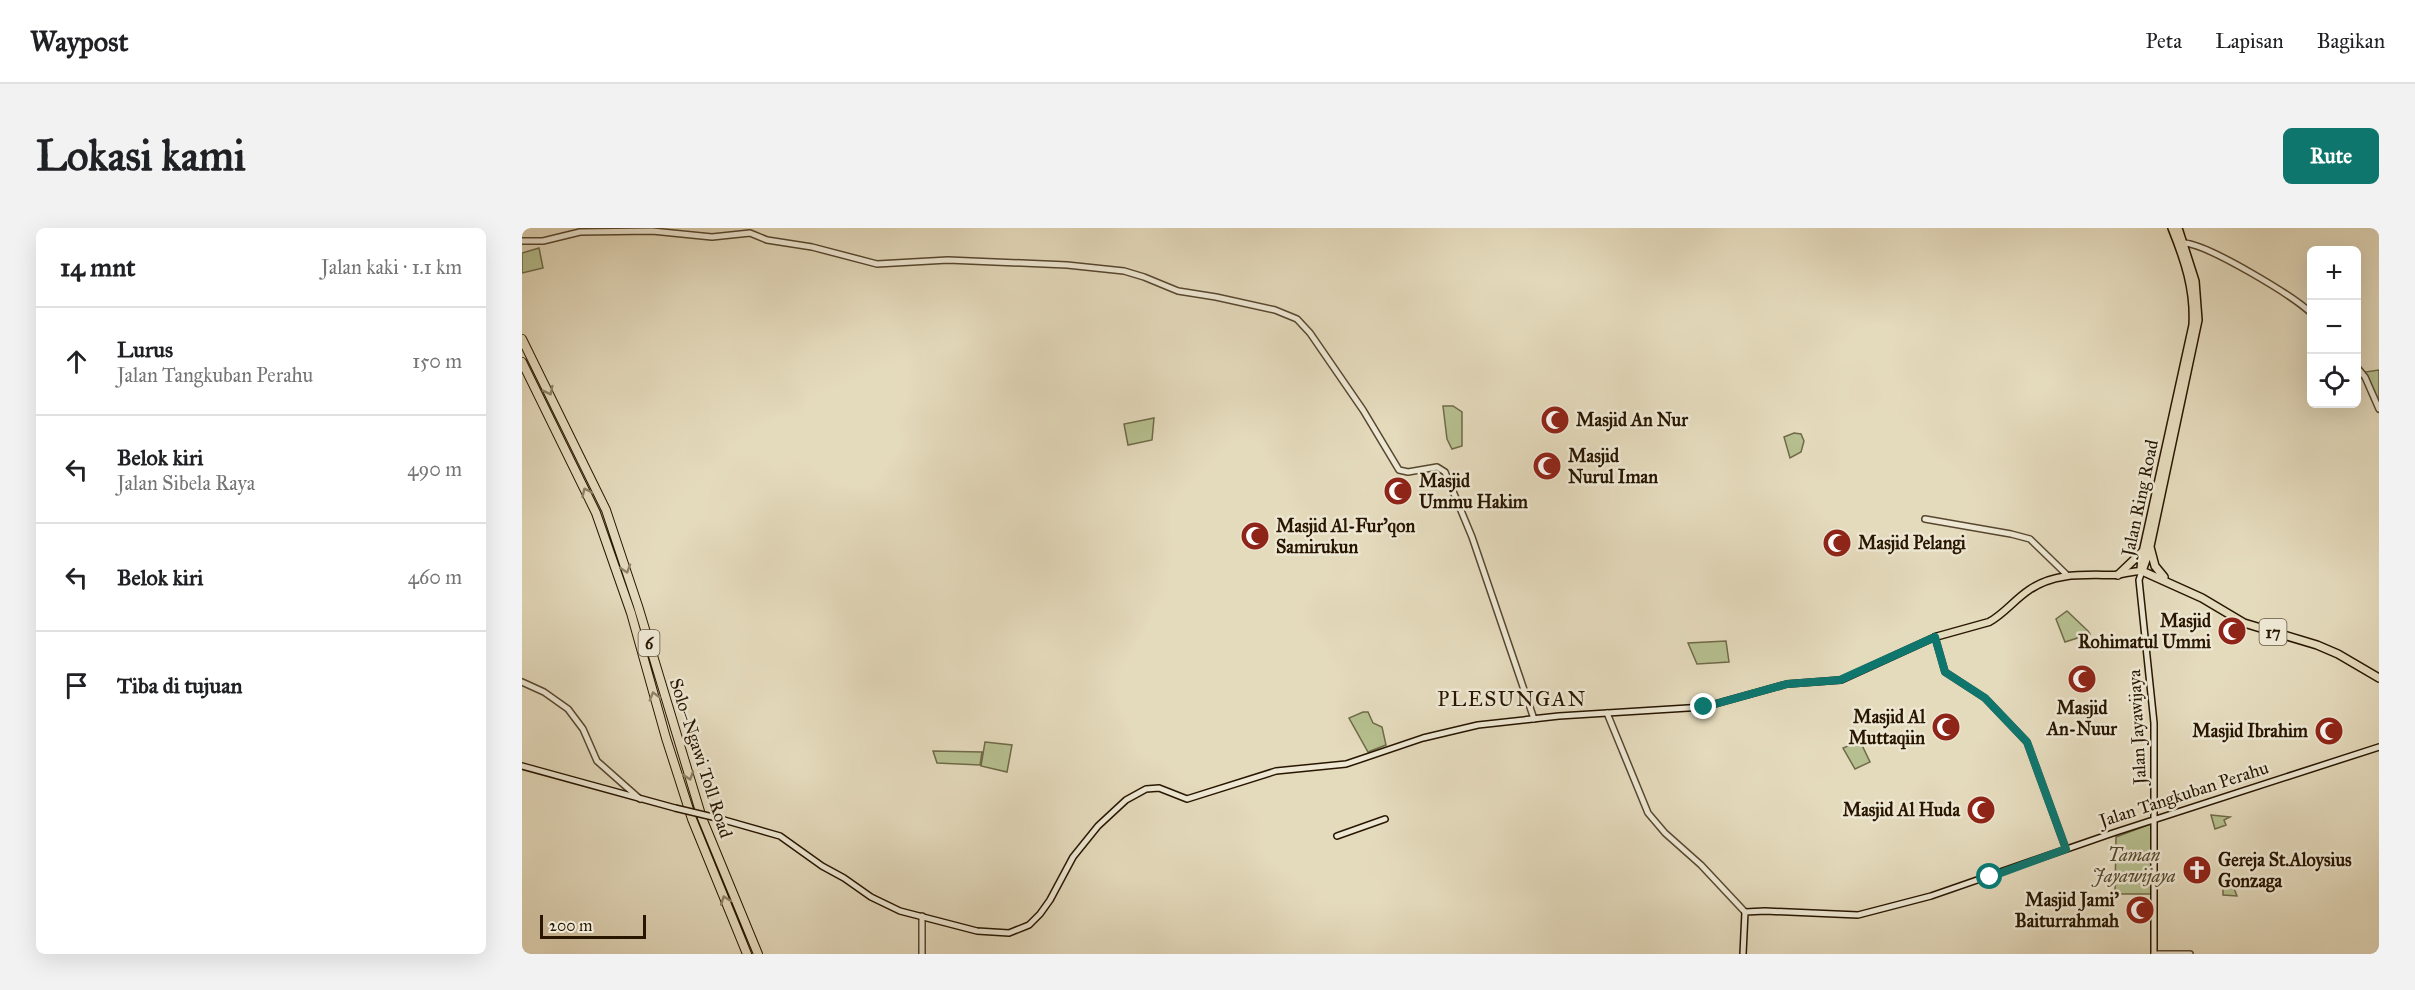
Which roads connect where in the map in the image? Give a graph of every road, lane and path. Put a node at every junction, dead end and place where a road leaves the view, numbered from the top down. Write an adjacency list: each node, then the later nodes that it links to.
1 (2172, 228): 9 (highway, Jalan Ring Road)
2 (2178, 228): 4 (highway, Jalan Ring Road)
3 (522, 241): 21 (main road)
4 (2184, 243): 5 (main road); 9 (highway, Jalan Ring Road)
5 (2307, 309)
6 (522, 339): 32 (highway, Solo–Ngawi Toll Road / 6, one-way to 32)
7 (522, 362): 31 (highway, Solo–Ngawi Toll Road / 6, one-way to 7)
8 (2361, 372): 10 (main road)
9 (2180, 394): 12 (highway, Jalan Ring Road)
10 (2379, 409)
11 (1925, 519): 14 (main road)
12 (2147, 548): 13 (highway, Jalan Ring Road); 15 (highway); 16 (highway, 17)
13 (2142, 571): 15 (main road); 16 (highway, 17); 26 (main road, Jalan Jayawijaya)
14 (2067, 575): 15 (main road); 17 (main road)
15 (2118, 575)
16 (2168, 581): 18 (highway, 17)
17 (1935, 637): 20 (main road); 28 (main road)
18 (2379, 678)
19 (522, 682): 24 (main road)
20 (1606, 713): 21 (main road); 29 (main road)
21 (1533, 719): 30 (main road)
22 (2379, 747): 26 (main road, Jalan Tangkuban Perahu)
23 (522, 766): 24 (main road)
24 (640, 799): 30 (main road, bridge)
25 (1385, 819): 27 (main road)
26 (2155, 819): 28 (main road, Jalan Tangkuban Perahu); 35 (main road, Jalan Jayawijaya)
27 (1337, 836)
28 (2066, 849): 29 (main road, Jalan Tangkuban Perahu)
29 (1744, 912): 34 (main road)
30 (922, 916): 33 (main road)
31 (747, 954)
32 (758, 954)
33 (922, 954)
34 (1743, 954)
35 (2154, 954): 36 (main road)
36 (2190, 954)

